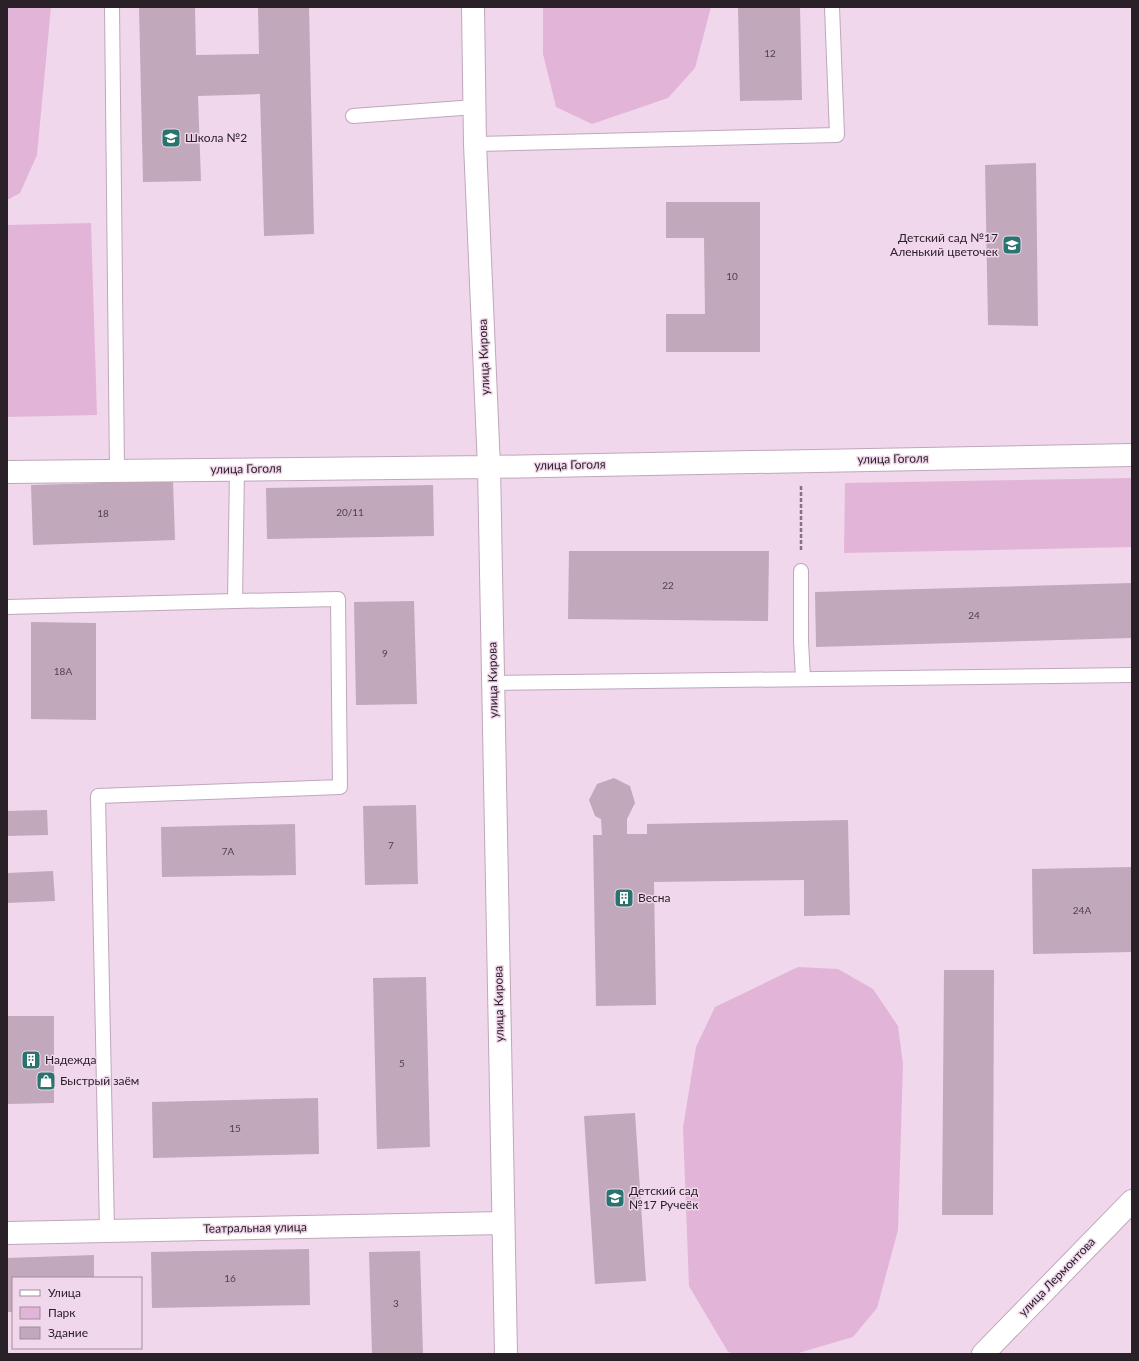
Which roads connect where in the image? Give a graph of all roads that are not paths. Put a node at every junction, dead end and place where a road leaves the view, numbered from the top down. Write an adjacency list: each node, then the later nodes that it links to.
1 (112, 7): 10 (lane)
2 (473, 7): 4 (street, улица Кирова)
3 (832, 7): 6 (lane)
4 (475, 107): 5 (lane); 6 (street, улица Кирова)
5 (353, 116)
6 (476, 144): 8 (street, улица Кирова)
7 (1132, 454): 8 (street, улица Гоголя)
8 (488, 467): 9 (street, улица Гоголя); 17 (street, улица Кирова)
9 (237, 470): 10 (street, улица Гоголя); 13 (lane)
10 (117, 471): 11 (street, улица Гоголя)
11 (7, 472)
12 (802, 572): 16 (lane)
13 (235, 601): 14 (lane); 20 (lane)
14 (7, 608)
15 (1132, 674): 16 (lane)
16 (803, 679): 17 (lane)
17 (493, 683): 19 (street, улица Кирова)
18 (1132, 1201): 23 (street, улица Лермонтова)
19 (504, 1223): 20 (street, Театральная улица); 22 (street, улица Кирова)
20 (108, 1231): 21 (street, Театральная улица)
21 (7, 1233)
22 (506, 1354)
23 (983, 1354)

